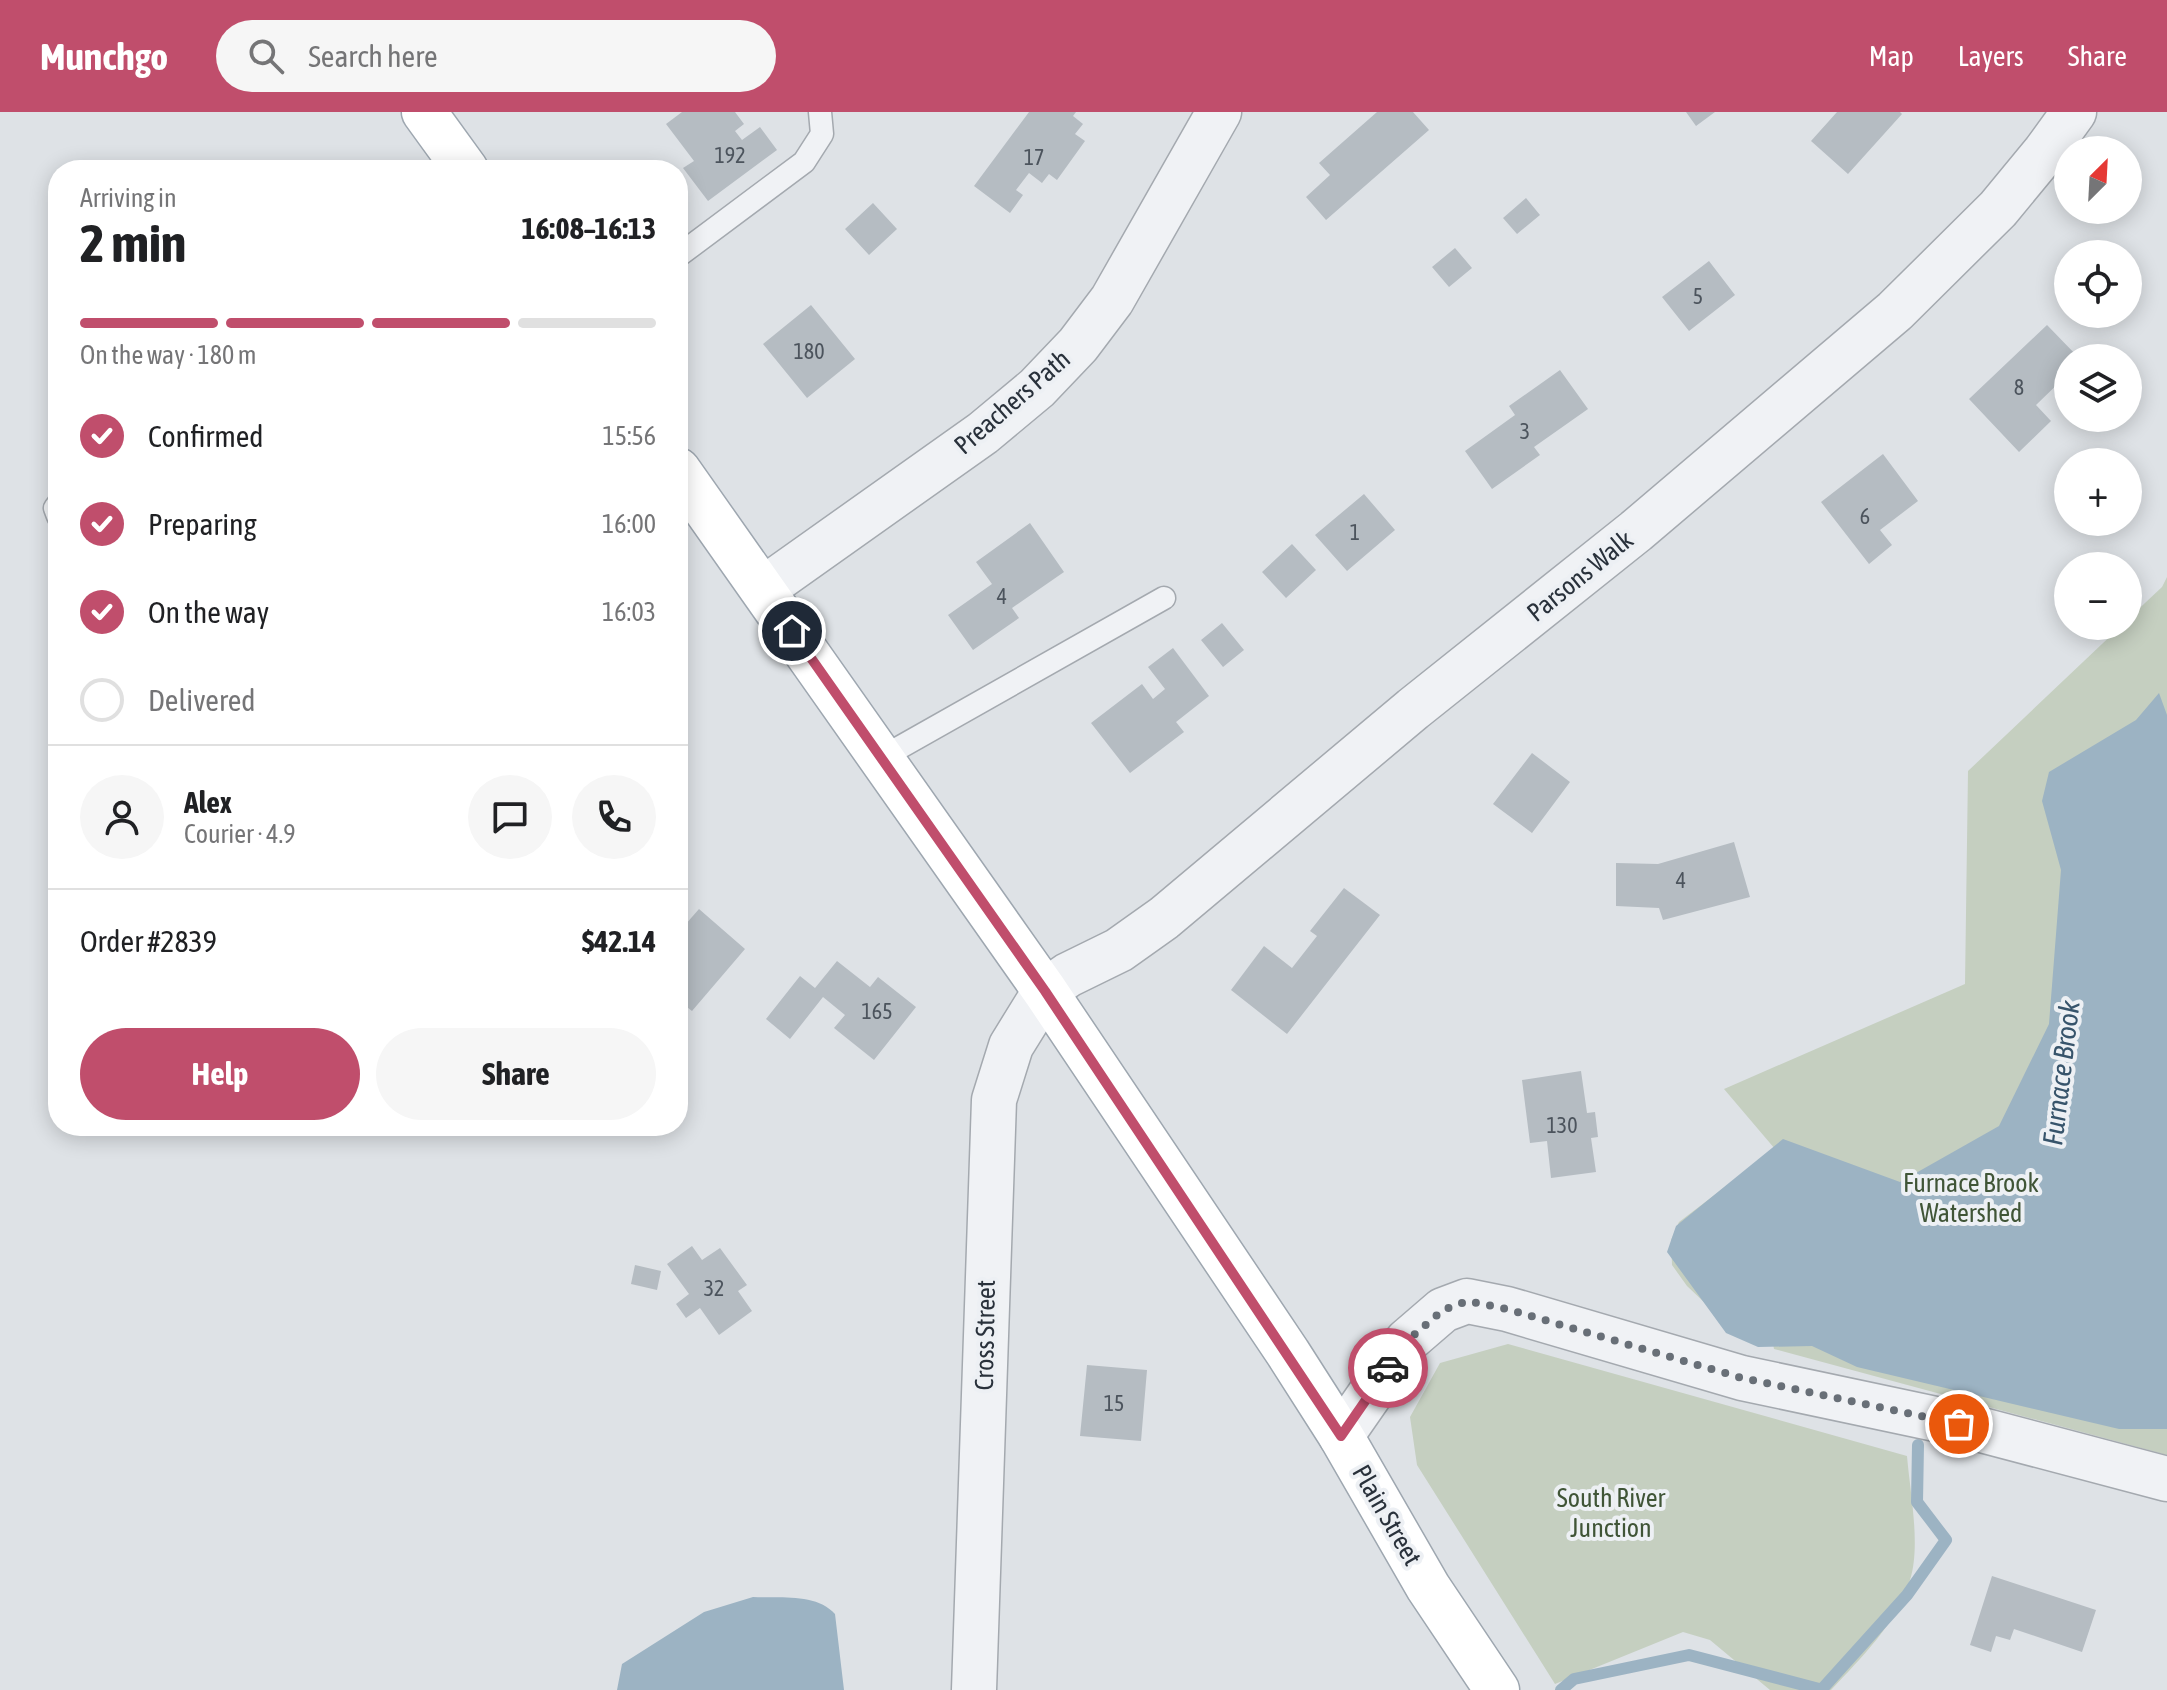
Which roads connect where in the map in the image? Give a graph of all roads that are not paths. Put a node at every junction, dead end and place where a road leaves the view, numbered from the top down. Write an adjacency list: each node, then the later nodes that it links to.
1 (424, 112): 5 (main road)
2 (820, 112): 6 (lane)
3 (1219, 112): 8 (street, Preachers Path)
4 (2074, 112): 11 (street, Parsons Walk)
5 (459, 160)
6 (688, 249)
7 (688, 484): 8 (main road, Plain Street)
8 (763, 589): 10 (main road, Plain Street)
9 (1164, 598): 10 (lane)
10 (881, 758): 11 (main road, Plain Street)
11 (1045, 991): 12 (main road, Plain Street); 14 (street, Cross Street)
12 (1341, 1436): 13 (street); 15 (main road, Plain Street)
13 (2167, 1479)
14 (974, 1690)
15 (1497, 1690)

